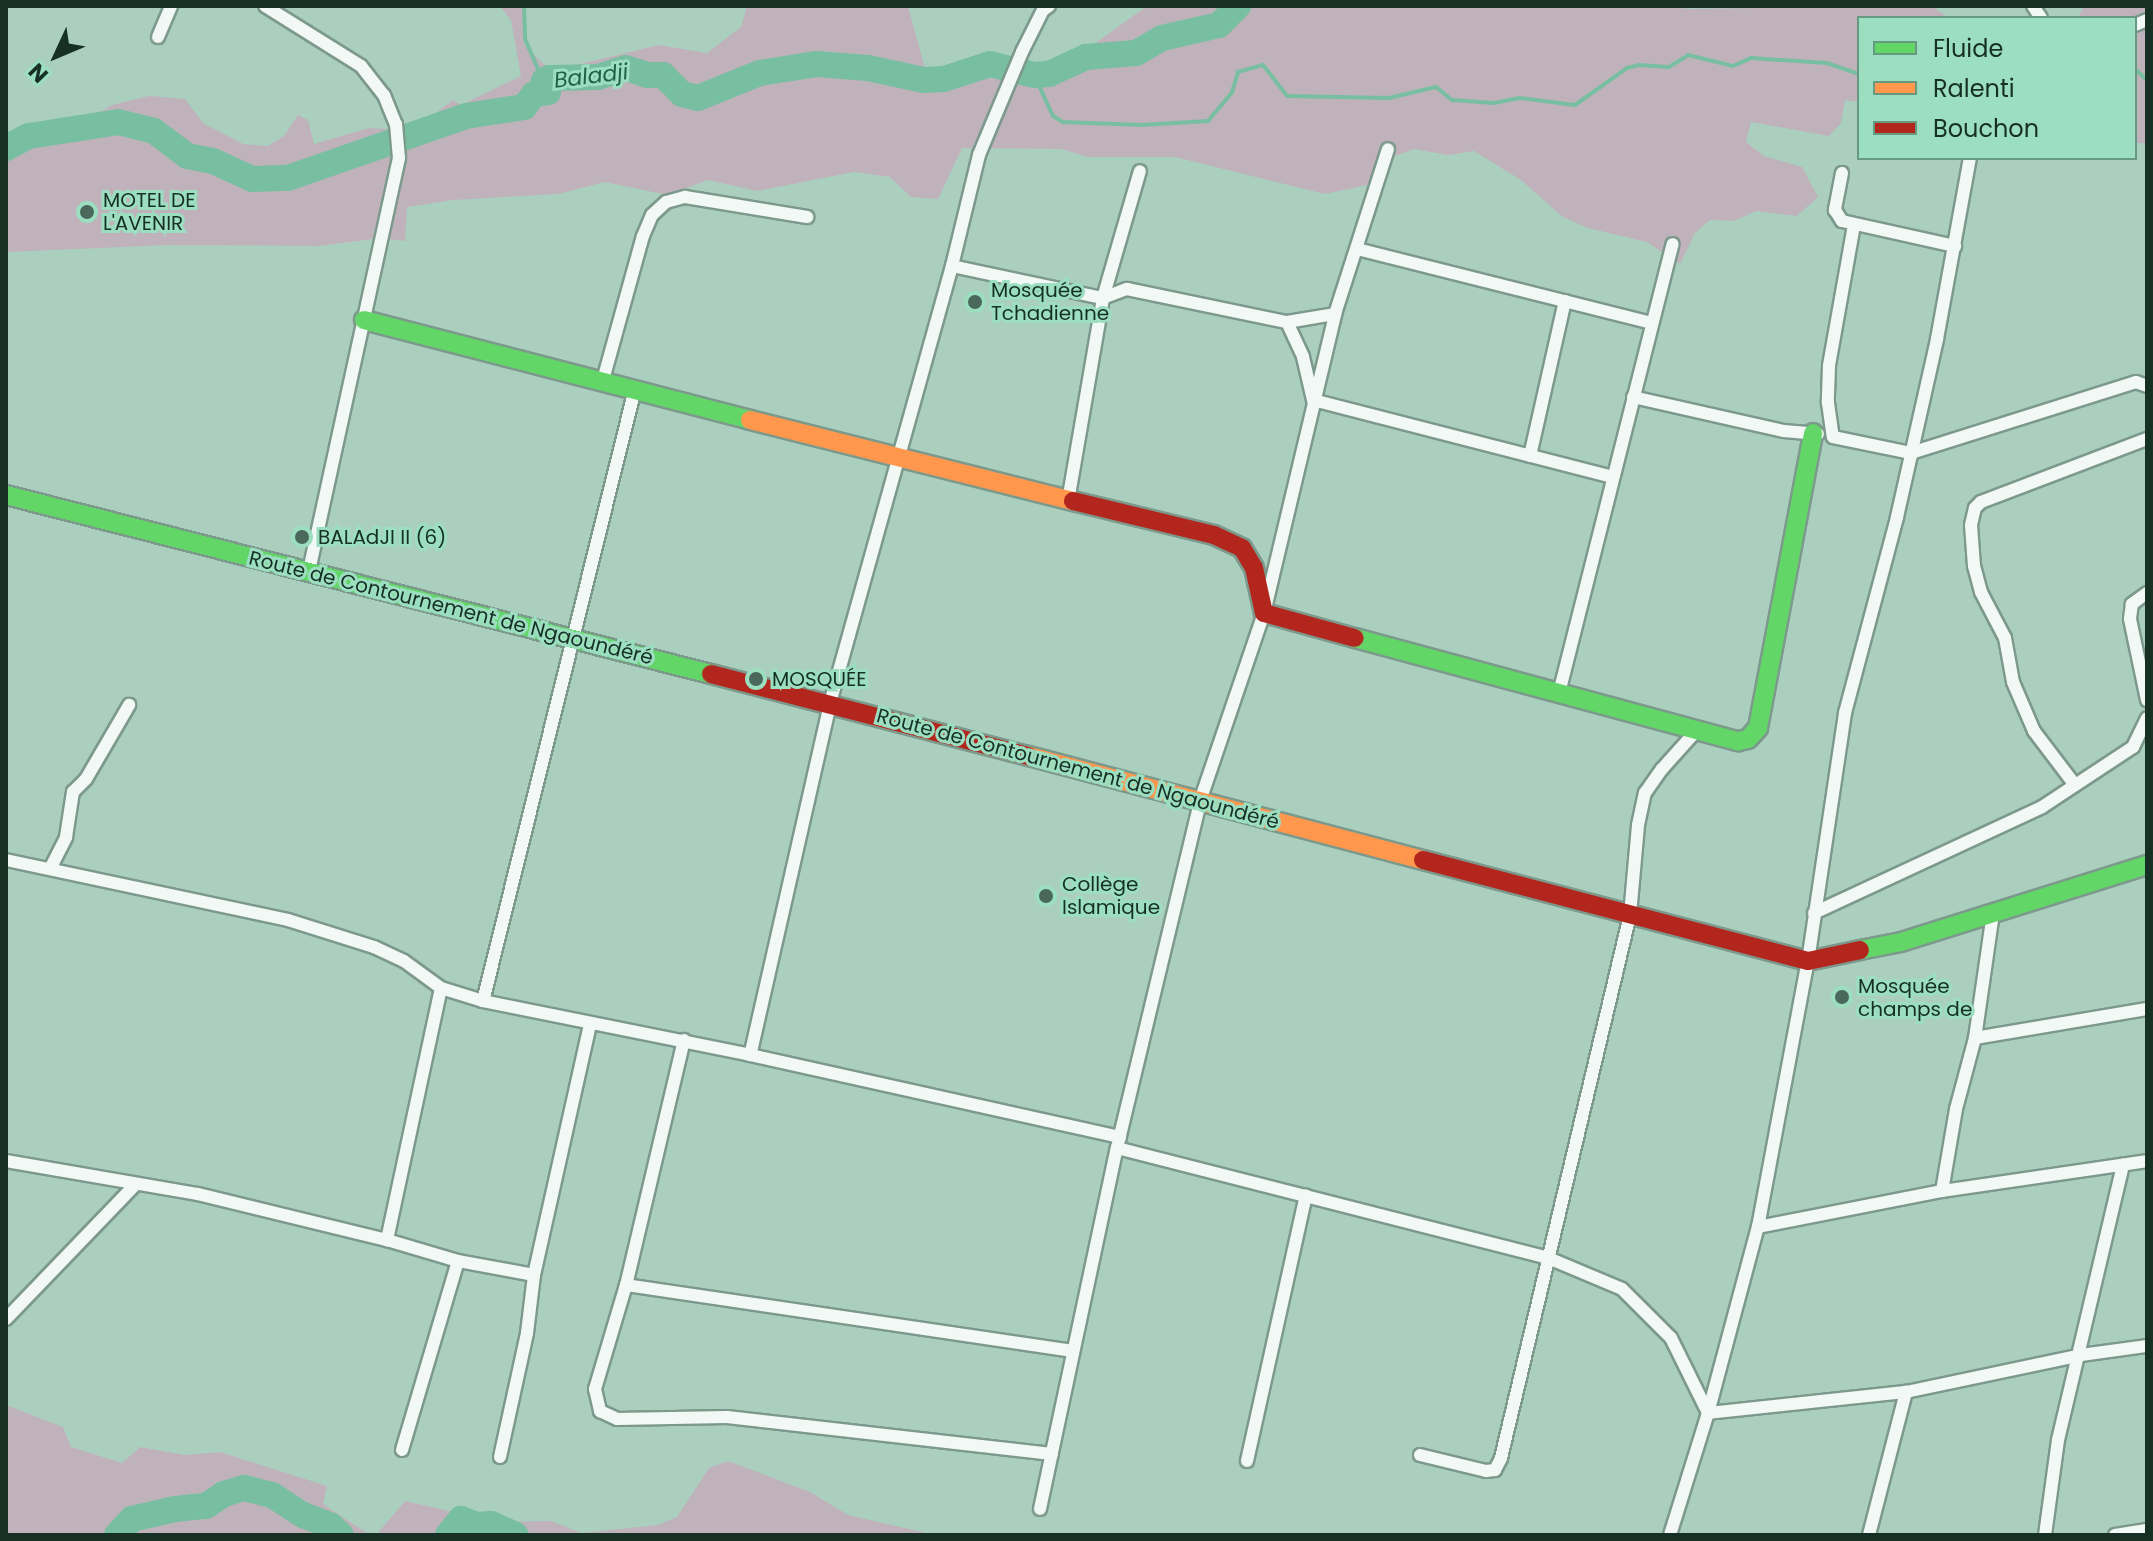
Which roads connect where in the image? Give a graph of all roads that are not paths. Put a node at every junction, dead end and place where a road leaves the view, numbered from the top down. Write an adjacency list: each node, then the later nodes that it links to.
1 (171, 6): 5 (street)
2 (265, 6): 4 (street)
3 (1045, 7): 15 (street)
4 (289, 12): 19 (street)
5 (158, 37)
6 (1388, 149): 14 (street)
7 (1970, 160): 13 (street)
8 (1140, 171): 16 (street)
9 (1842, 173): 11 (street)
10 (807, 217): 22 (street)
11 (1854, 225): 13 (street); 28 (street)
12 (1673, 244): 21 (street)
13 (1955, 246): 30 (street)
14 (1357, 249): 17 (street); 18 (street)
15 (952, 266): 16 (street); 32 (street)
16 (1103, 298): 20 (street); 35 (street)
17 (1565, 301): 21 (street); 31 (street)
18 (1335, 314): 20 (street); 26 (street)
19 (364, 320): 22 (street); 36 (street)
20 (1287, 322): 26 (street)
21 (1651, 323): 25 (street)
22 (603, 380): 24 (street)
23 (2147, 386): 30 (street)
24 (635, 389): 32 (street); 39 (street)
25 (1633, 397): 27 (street); 33 (street)
26 (1313, 400): 31 (street); 38 (street)
27 (1813, 433): 28 (street); 45 (street)
28 (1833, 437): 30 (street)
29 (2147, 439): 46 (street)
30 (1911, 453): 51 (street)
31 (1530, 456): 33 (street)
32 (897, 458): 35 (street); 42 (street)
33 (1613, 477): 40 (street)
34 (6, 495): 36 (street, Route de Contournement de Ngaoundéré)
35 (1068, 501): 38 (street)
36 (309, 572): 39 (street, Route de Contournement de Ngaoundéré)
37 (2147, 593): 41 (street)
38 (1264, 613): 40 (street); 47 (street)
39 (572, 638): 42 (street, Route de Contournement de Ngaoundéré); 56 (street)
40 (1559, 693): 45 (street)
41 (2147, 700)
42 (830, 704): 47 (street, Route de Contournement de Ngaoundéré); 61 (street)
43 (129, 705): 50 (street)
44 (2147, 718): 46 (street)
45 (1697, 730): 53 (street)
46 (2075, 785): 51 (street)
47 (1200, 801): 53 (street, Route de Contournement de Ngaoundéré); 62 (street)
48 (6, 860): 50 (street)
49 (2147, 865): 52 (street, Route de Contournement de Ngaoundéré)
50 (50, 869): 55 (street)
51 (1814, 913): 54 (street)
52 (1993, 913): 54 (street, Route de Contournement de Ngaoundéré); 59 (street)
53 (1630, 915): 54 (street, Route de Contournement de Ngaoundéré); 71 (street)
54 (1808, 961): 69 (street)
55 (441, 988): 56 (street); 70 (street)
56 (483, 1001): 58 (street)
57 (2147, 1009): 59 (street)
58 (590, 1024): 60 (street); 73 (street)
59 (1975, 1038): 67 (street)
60 (684, 1040): 61 (street); 74 (street)
61 (750, 1055): 62 (street)
62 (1119, 1142): 68 (street); 77 (street)
63 (6, 1161): 66 (street)
64 (2147, 1161): 65 (street)
65 (2123, 1165): 67 (street); 78 (street)
66 (136, 1184): 70 (street); 75 (street)
67 (1942, 1191): 69 (street)
68 (1306, 1195): 71 (street); 85 (street)
69 (1758, 1227): 80 (street)
70 (387, 1240): 72 (street)
71 (1546, 1257): 80 (street); 83 (street)
72 (458, 1261): 73 (street); 81 (street)
73 (534, 1275): 84 (street)
74 (626, 1285): 77 (street); 82 (street)
75 (6, 1319)
76 (2147, 1346): 78 (street)
77 (1072, 1351): 82 (street)
78 (2081, 1355): 79 (street); 90 (street)
79 (1906, 1392): 80 (street); 89 (street)
80 (1708, 1413): 88 (street)
81 (402, 1450)
82 (1052, 1454): 86 (street)
83 (1420, 1455)
84 (500, 1457)
85 (1247, 1461)
86 (1040, 1509)
87 (2147, 1530): 91 (street)
88 (1670, 1535)
89 (1869, 1535)
90 (2045, 1535)
91 (2115, 1535)

